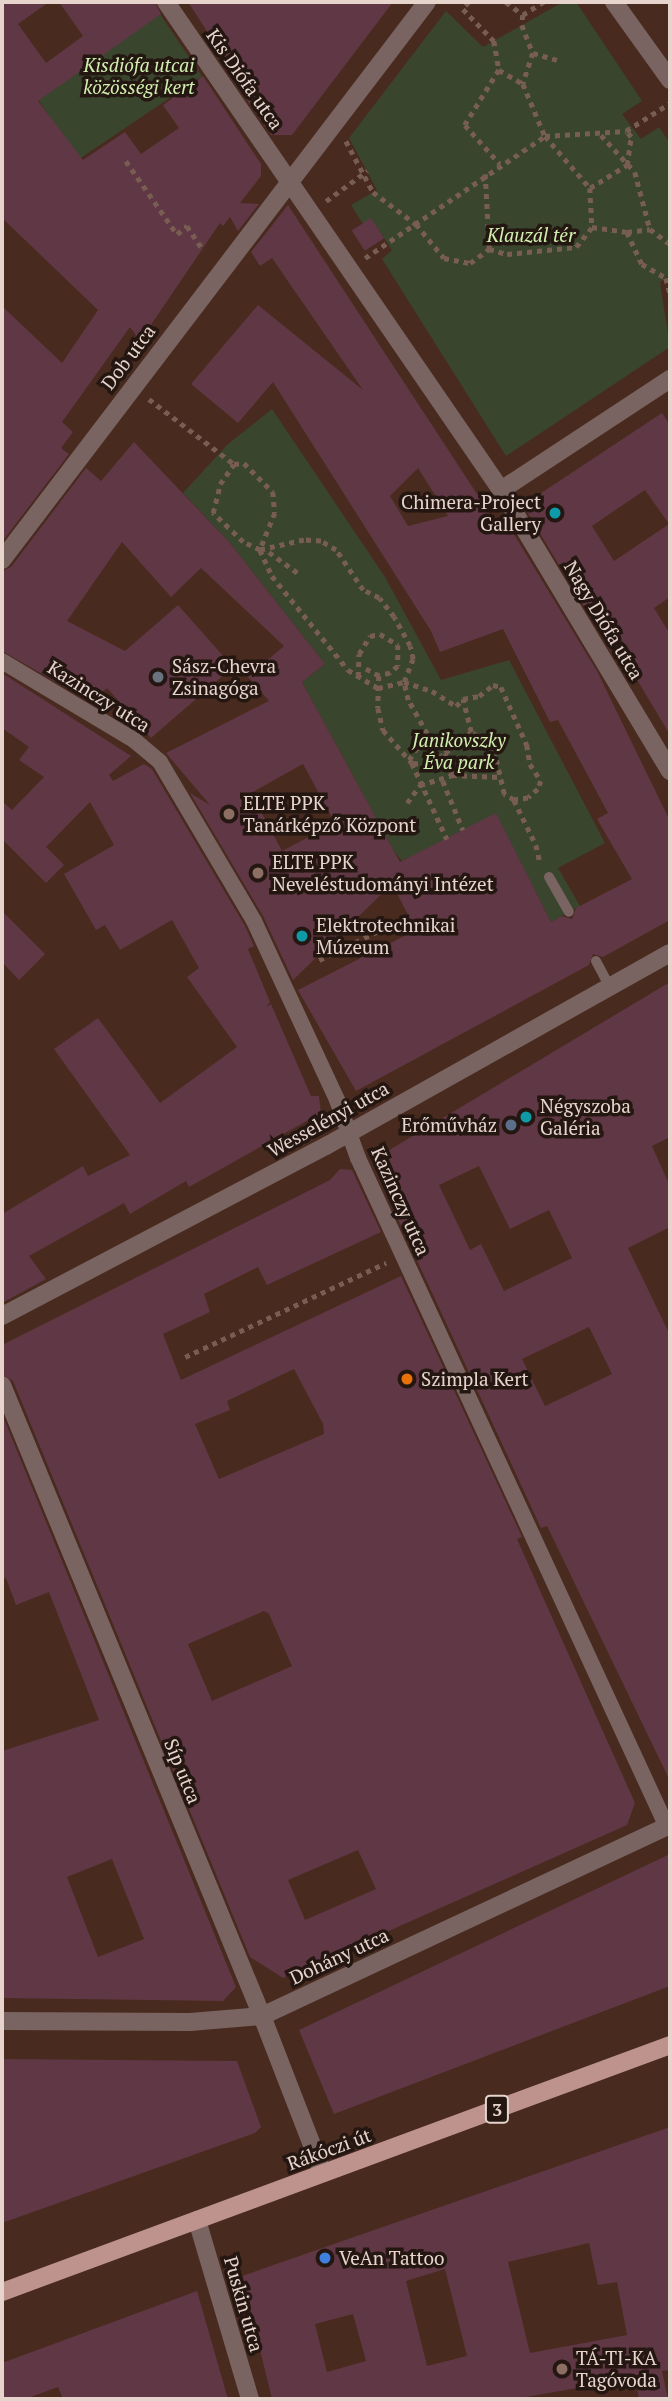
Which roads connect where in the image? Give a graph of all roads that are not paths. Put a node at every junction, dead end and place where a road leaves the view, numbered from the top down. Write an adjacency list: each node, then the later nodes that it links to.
1 (166, 2): 5 (street, Kis Diófa utca)
2 (427, 2): 5 (street)
3 (614, 2): 4 (street)
4 (670, 80)
5 (290, 181): 7 (street); 8 (street, Dob utca)
6 (669, 384): 7 (street)
7 (501, 490): 10 (street, Nagy Diófa utca)
8 (2, 560)
9 (2, 661): 16 (street, Kazinczy utca)
10 (670, 771)
11 (546, 874): 12 (lane)
12 (569, 912)
13 (670, 953): 15 (street, Wesselényi utca)
14 (596, 961): 15 (lane)
15 (610, 986): 16 (street, Wesselényi utca)
16 (349, 1133): 17 (street, Wesselényi utca); 19 (street, Kazinczy utca)
17 (2, 1316)
18 (2, 1385): 20 (street, Síp utca)
19 (669, 1829): 20 (street, Dohány utca)
20 (262, 2016): 21 (street, Dohány utca); 23 (street, Síp utca)
21 (2, 2021)
22 (670, 2045): 23 (main road, Rákóczi út / 3)
23 (323, 2173): 24 (main road, Rákóczi út / 3)
24 (197, 2220): 25 (main road, Rákóczi út / 3); 26 (street, Puskin utca)
25 (2, 2292)
26 (250, 2399)

